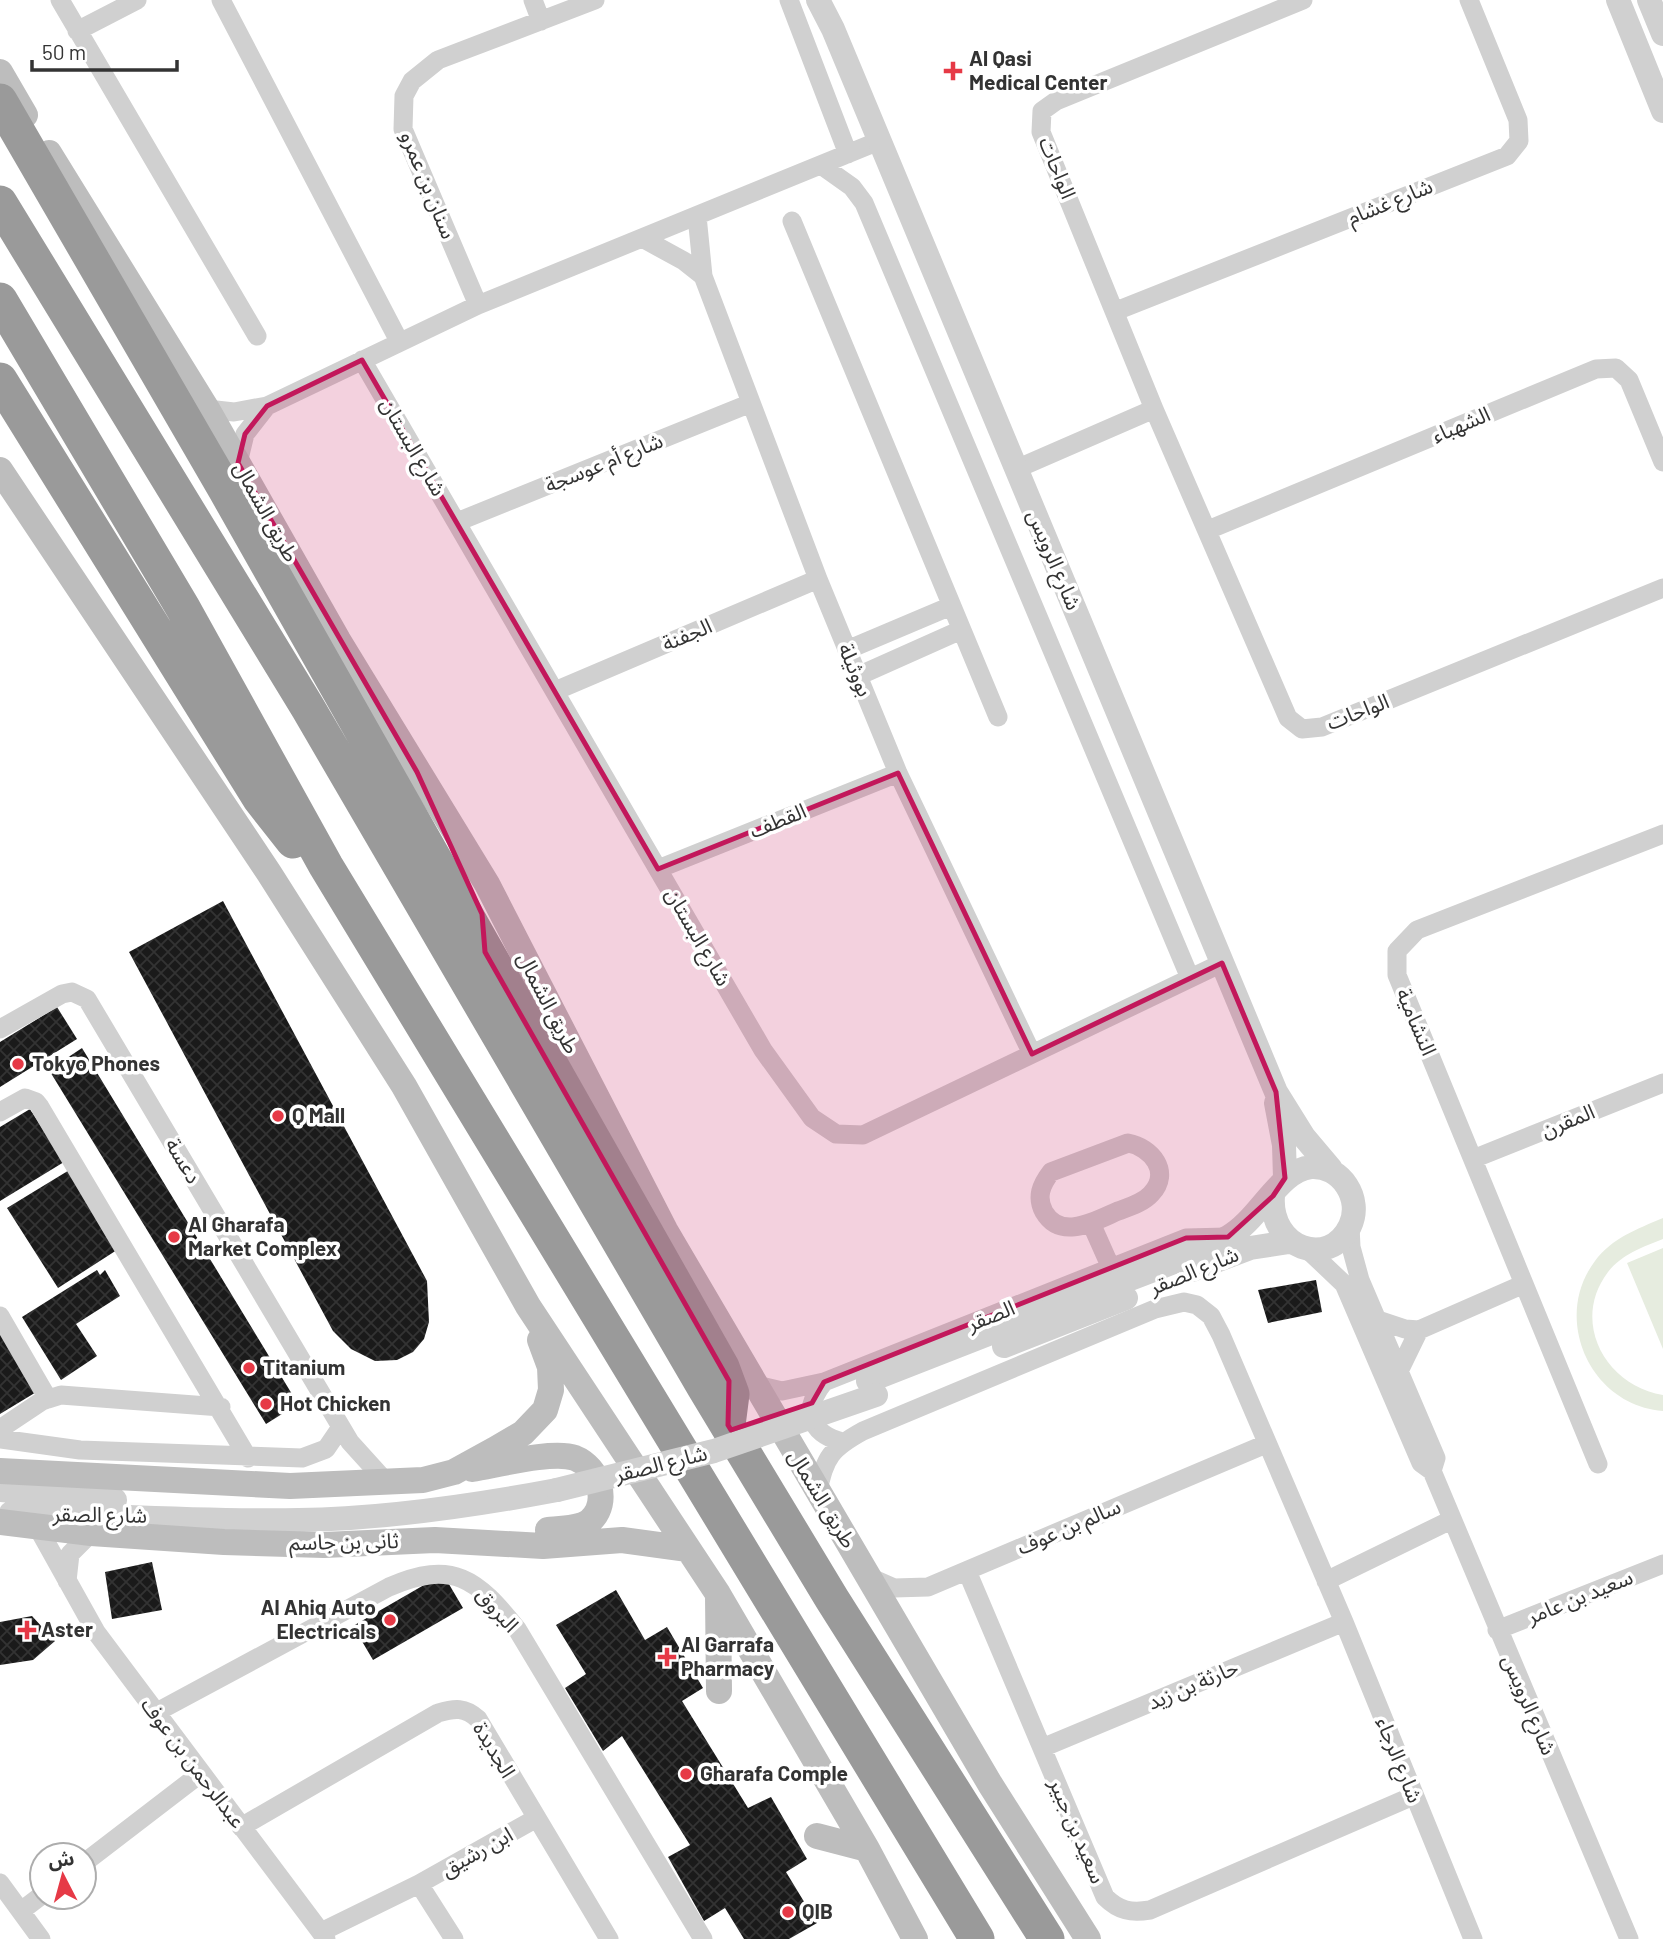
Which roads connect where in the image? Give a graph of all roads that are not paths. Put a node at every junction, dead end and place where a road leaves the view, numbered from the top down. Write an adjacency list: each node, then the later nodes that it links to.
1 (60, 0): 15 (street)
2 (137, 0): 15 (street)
3 (221, 0): 32 (street)
4 (533, 0): 13 (street)
5 (596, 0): 13 (street, سنان بن عمرو)
6 (789, 0): 21 (street)
7 (818, 0): 14 (street, شارع الرويس)
8 (832, 0): 14 (street, شارع الرويس)
9 (1303, 0): 30 (street, الواحات)
10 (1469, 0): 30 (street, شارع غشام)
11 (1618, 0): 19 (street)
12 (1650, 0): 16 (street)
13 (541, 21): 29 (street, سنان بن عمرو)
14 (833, 29): 20 (street, شارع الرويس)
15 (77, 31): 31 (street)
16 (1663, 33)
17 (0, 72): 37 (main road, طريق الشمال)
18 (0, 101): 60 (highway)
19 (1663, 111)
20 (879, 141): 21 (street); 41 (street, شارع الرويس)
21 (849, 153): 22 (street)
22 (821, 165): 24 (street); 62 (street)
23 (0, 204): 87 (highway, طريق الشمال)
24 (697, 216): 26 (street); 27 (street, بووثيلة)
25 (792, 220): 49 (street)
26 (642, 238): 27 (street); 29 (street)
27 (703, 276): 35 (street, بووثيلة)
28 (0, 300): 58 (highway)
29 (478, 305): 32 (street)
30 (1116, 312): 38 (street, الواحات)
31 (257, 336)
32 (399, 341): 33 (street)
33 (362, 360): 36 (street); 44 (street, شارع البستان)
34 (0, 380): 58 (highway)
35 (751, 403): 44 (street, شارع أم عوسجة); 47 (street, بووثيلة)
36 (267, 406): 37 (street); 40 (street)
37 (207, 409): 40 (main road, طريق الشمال)
38 (1154, 409): 41 (street); 45 (street, الواحات)
39 (1663, 462): 45 (street, الشهباء)
40 (239, 463): 55 (main road, طريق الشمال)
41 (1016, 469): 61 (street, شارع الرويس)
42 (0, 470): 46 (main road)
43 (0, 491): 46 (main road)
44 (457, 522): 53 (street, شارع البستان)
45 (1208, 530): 48 (street, الواحات)
46 (53, 553): 77 (main road)
47 (818, 579): 51 (street, بووثيلة); 53 (street, الجفنة)
48 (1663, 588)
49 (951, 606): 50 (street); 51 (street)
50 (961, 630): 52 (street); 54 (street)
51 (847, 650): 52 (street, بووثيلة)
52 (858, 676): 56 (street, بووثيلة)
53 (555, 691): 59 (street, شارع البستان)
54 (998, 717)
55 (417, 772): 60 (main road); 83 (main road, طريق الشمال)
56 (898, 773): 59 (street, القطف); 64 (street, بووثيلة)
57 (1663, 834): 68 (street, النشامية)
58 (326, 866): 132 (highway)
59 (658, 869): 64 (street, شارع البستان)
60 (485, 952): 87 (highway)
61 (1222, 962): 62 (street, شارع البستان); 66 (street, شارع الرويس)
62 (1190, 978): 64 (street, شارع البستان)
63 (0, 1029): 88 (street, دعسة)
64 (1032, 1054)
65 (1663, 1083): 68 (street, المقرن)
66 (1276, 1092): 69 (street, شارع الرويس); 70 (street, شارع الرويس)
67 (0, 1112): 86 (street)
68 (1473, 1159): 76 (street, النشامية)
69 (1331, 1169): 70 (street); 72 (street)
70 (1279, 1187): 73 (street, شارع الصقر); 74 (street)
71 (1091, 1223): 71 (street); 75 (street)
72 (1350, 1226): 74 (street); 79 (street)
73 (1228, 1237): 75 (street, الصقر); 84 (street, شارع الصقر)
74 (1297, 1245): 84 (street, شارع الصقر); 97 (street)
75 (1111, 1268): 82 (street, الصقر)
76 (1524, 1284): 80 (street); 95 (street, النشامية)
77 (528, 1306): 99 (main road); 110 (main road)
78 (0, 1316): 85 (street)
79 (1378, 1320): 80 (street); 81 (street)
80 (1419, 1330): 81 (street)
81 (1399, 1371): 97 (street)
82 (824, 1382): 83 (street, الصقر); 91 (street)
83 (753, 1384): 103 (main road, طريق الشمال)
84 (872, 1388): 100 (street, شارع الصقر, bridge)
85 (48, 1399): 86 (street); 89 (street)
86 (221, 1407): 94 (street)
87 (728, 1425): 131 (highway, طريق الشمال)
88 (341, 1427): 94 (street); 101 (street, دعسة)
89 (0, 1429)
90 (0, 1439): 94 (street)
91 (842, 1442): 92 (street, شارع الرجاء); 103 (street)
92 (1266, 1444): 112 (street, سالم بن عوف); 114 (street, شارع الرجاء)
93 (0, 1458): 98 (main road)
94 (248, 1458)
95 (1598, 1464)
96 (0, 1471): 98 (main road)
97 (1432, 1471): 105 (street, شارع الرويس)
98 (30, 1472): 101 (main road)
99 (454, 1472): 101 (main road); 109 (main road)
100 (554, 1483): 102 (street, شارع الصقر); 104 (street, شارع الصقر)
101 (388, 1484)
102 (0, 1490)
103 (818, 1492): 113 (main road, طريق الشمال)
104 (0, 1513)
105 (1451, 1520): 114 (street); 118 (street, شارع الرويس)
106 (0, 1522): 107 (main road, ثانى بن جاسم)
107 (38, 1528): 108 (main road, ثانى بن جاسم); 115 (street, عبدالرحمن بن عوف)
108 (91, 1533): 109 (main road, ثانى بن جاسم); 115 (street)
109 (435, 1540): 110 (main road, ثانى بن جاسم)
110 (688, 1549): 116 (main road)
111 (1663, 1564): 118 (street, سعيد بن عامر)
112 (959, 1574): 113 (street, سالم بن عوف); 121 (street, سعيد بن جبير)
113 (869, 1577): 145 (main road, طريق الشمال)
114 (1326, 1581): 117 (street, شارع الرجاء)
115 (68, 1583): 120 (street, عبدالرحمن بن عوف)
116 (718, 1594): 119 (main road); 127 (main road)
117 (1344, 1622): 121 (street, حارثة بن زيد); 123 (street, شارع الرجاء)
118 (1497, 1630): 147 (street, شارع الرويس)
119 (719, 1691)
120 (155, 1713): 122 (street, عبدالرحمن بن عوف); 139 (street, البروق)
121 (1042, 1748): 123 (street, سعيد بن جبير)
122 (200, 1774): 125 (street, عبدالرحمن بن عوف); 128 (street)
123 (1413, 1796): 146 (street, شارع الرجاء)
124 (535, 1819): 125 (street, الجديدة); 130 (street, ابن رشيق); 138 (street, الجديدة)
125 (241, 1827): 135 (street, عبدالرحمن بن عوف)
126 (817, 1836): 127 (main road)
127 (867, 1849): 140 (main road)
128 (98, 1852)
129 (0, 1883): 134 (street)
130 (419, 1884): 135 (street, ابن رشيق); 137 (street, ابن رشيق)
131 (1013, 1886): 143 (highway, طريق الشمال); 144 (highway)
132 (950, 1898): 141 (main road); 142 (highway)
133 (28, 1906): 134 (street)
134 (21, 1911): 136 (street)
135 (323, 1936)
136 (41, 1939)
137 (454, 1939)
138 (609, 1939)
139 (703, 1939)
140 (915, 1939)
141 (963, 1939)
142 (977, 1939)
143 (1047, 1939)
144 (1062, 1939)
145 (1088, 1939)
146 (1472, 1939)
147 (1629, 1939)

